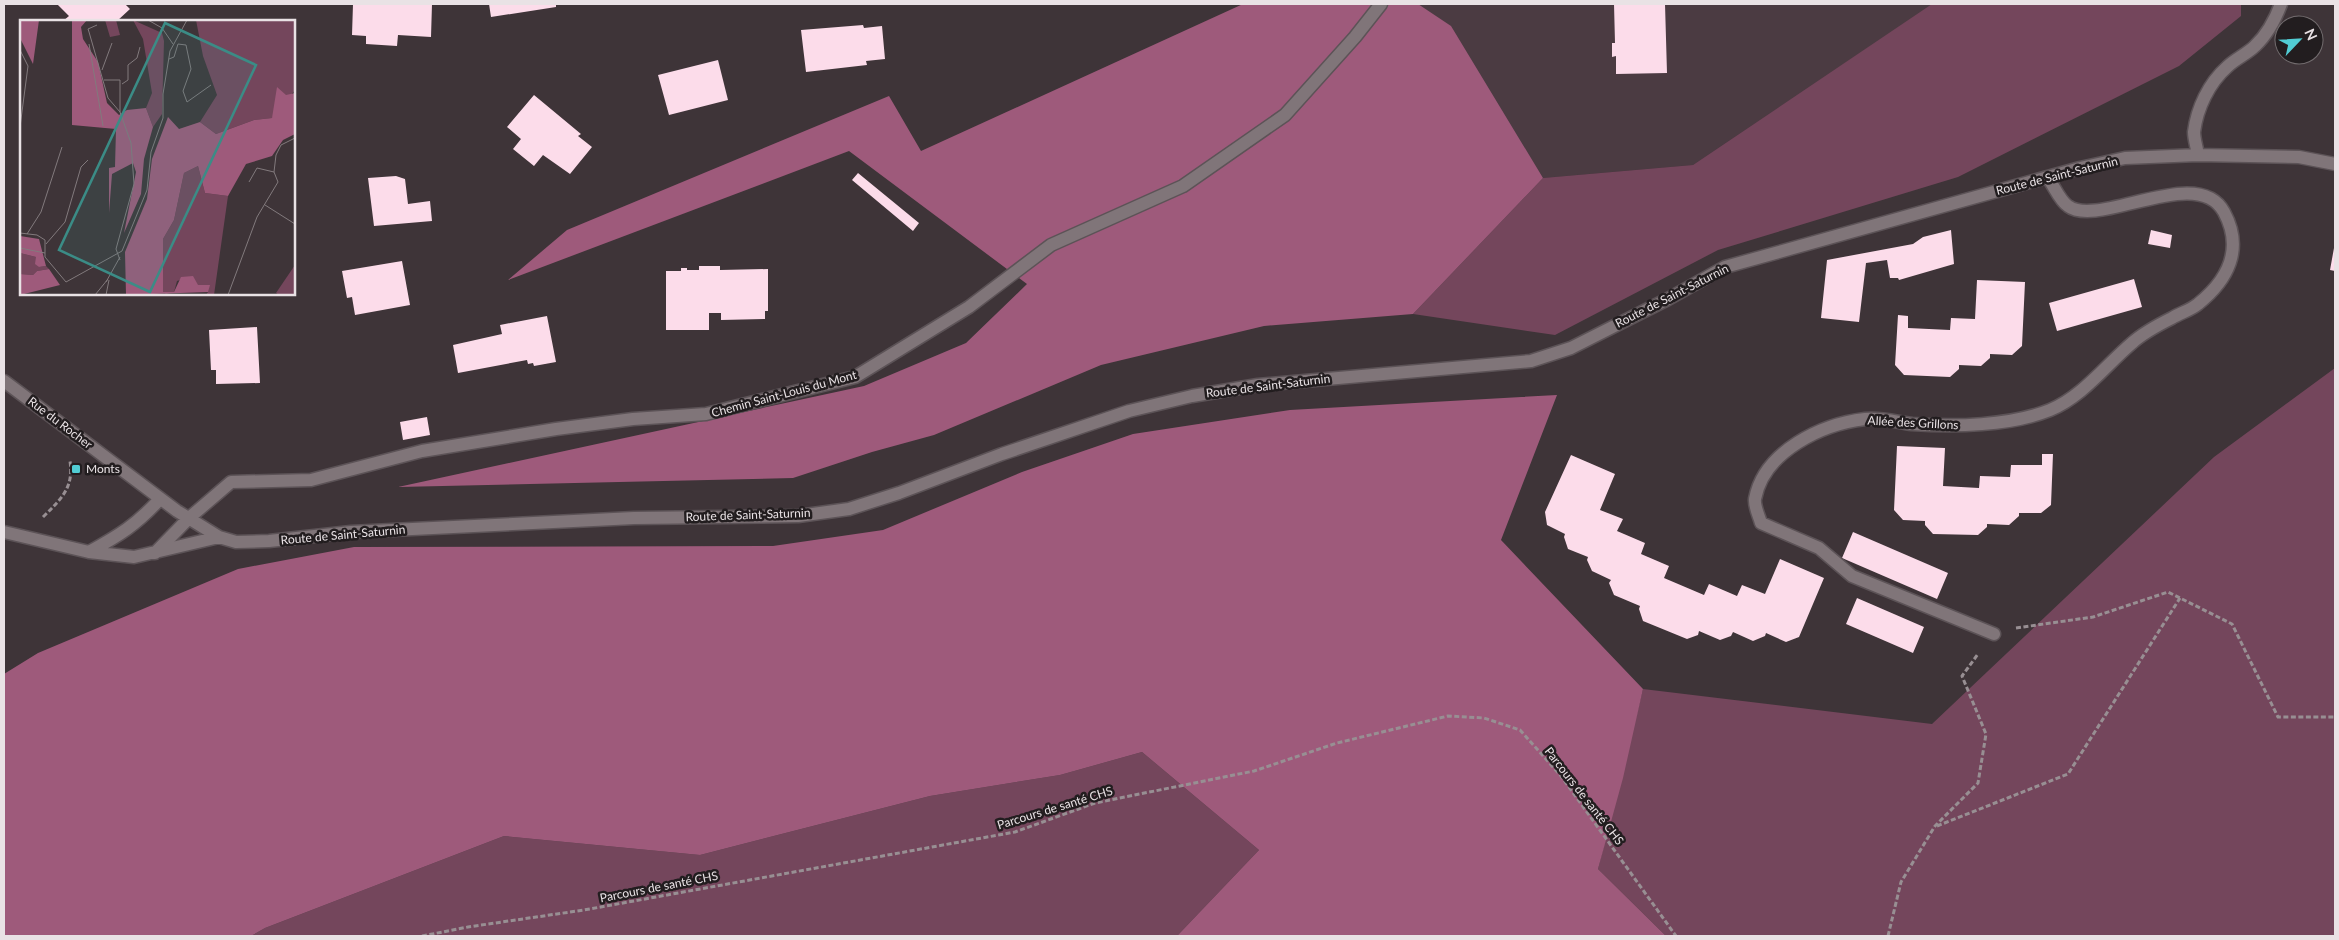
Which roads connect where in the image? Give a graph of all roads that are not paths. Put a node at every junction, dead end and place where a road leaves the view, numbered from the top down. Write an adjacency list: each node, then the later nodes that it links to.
1 (1381, 4): 8 (street, Chemin Saint-Louis du Mont)
2 (2281, 4): 3 (street)
3 (2198, 155): 4 (street, Route de Saint-Saturnin); 5 (street, Route de Saint-Saturnin)
4 (2335, 164)
5 (2048, 178): 10 (street, Route de Saint-Saturnin); 13 (street, Allée des Grillons)
6 (4, 381): 7 (street, Rue du Rocher)
7 (160, 499): 8 (street, Rue du Rocher); 11 (street)
8 (189, 518): 10 (street, Route de Saint-Saturnin); 12 (street, Chemin Saint-Louis du Mont)
9 (10, 534): 11 (street)
10 (219, 536): 12 (street)
11 (89, 552): 12 (street)
12 (155, 553)
13 (1994, 634)

